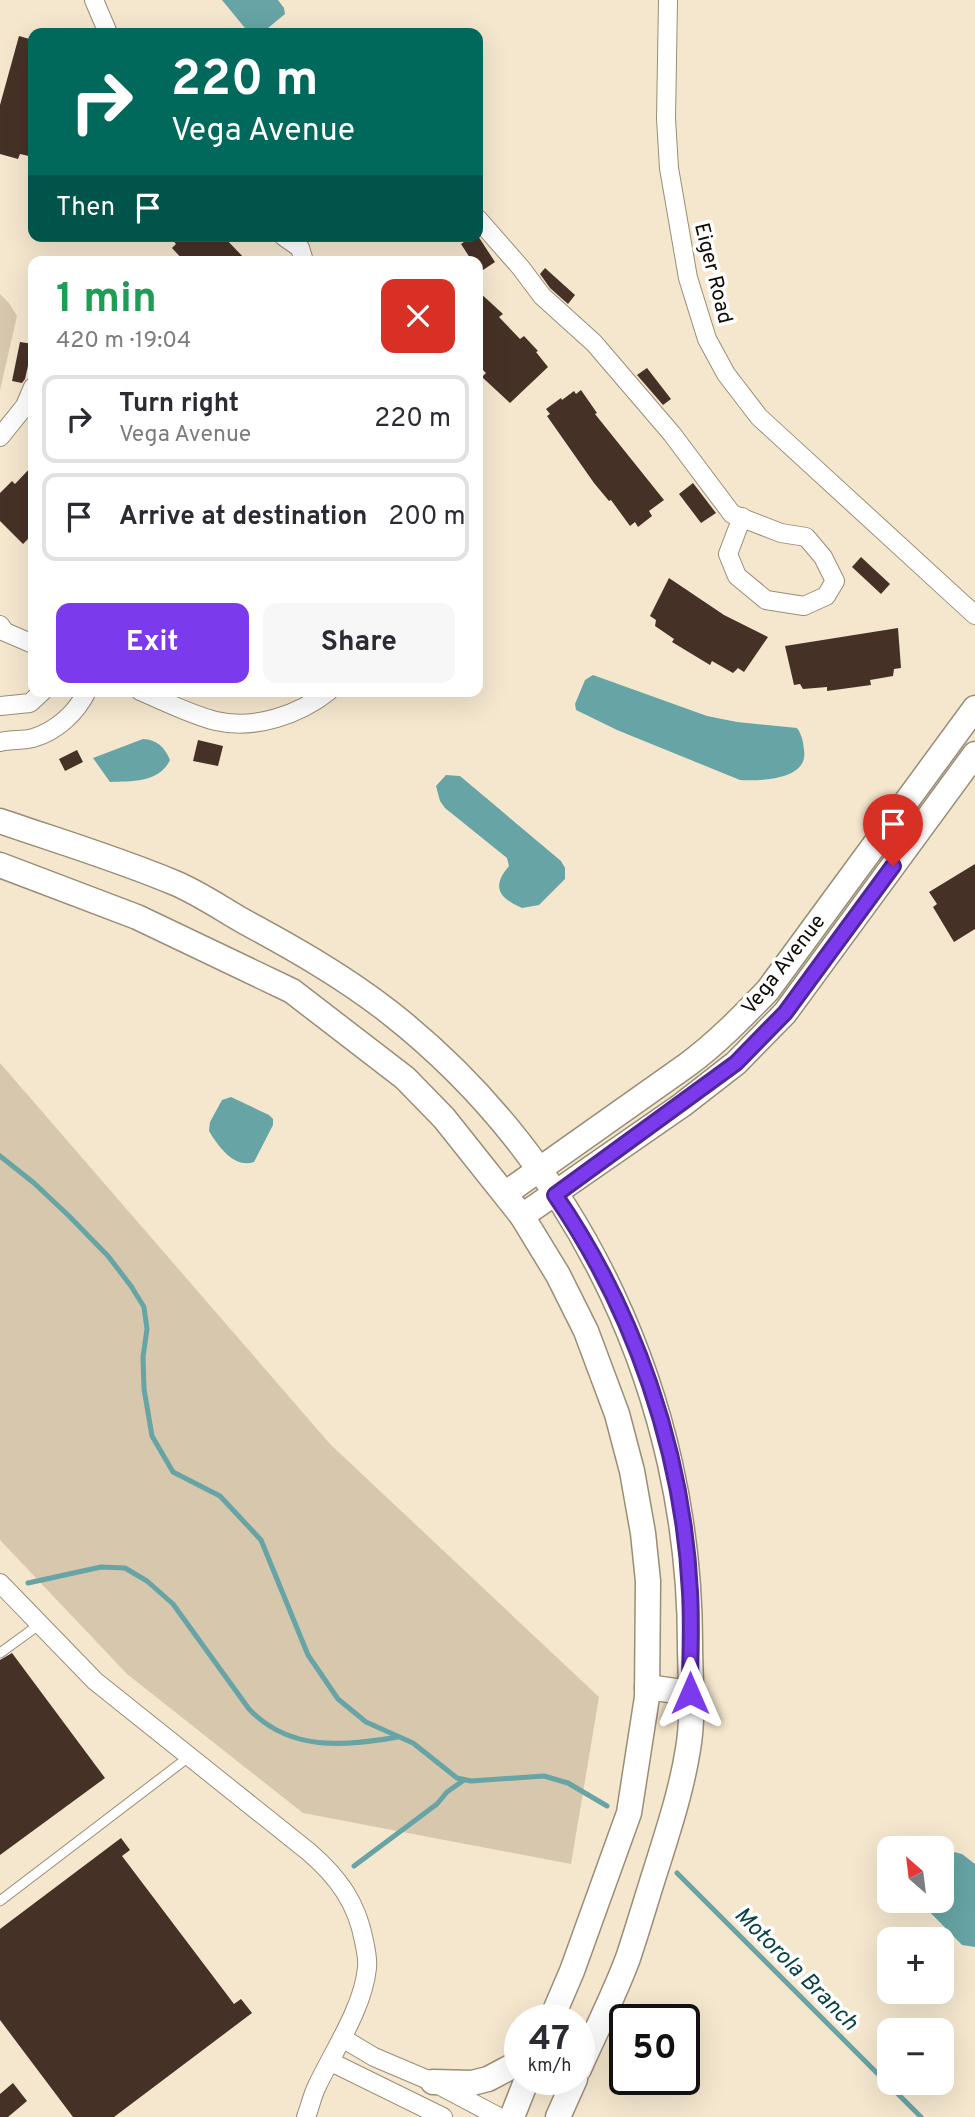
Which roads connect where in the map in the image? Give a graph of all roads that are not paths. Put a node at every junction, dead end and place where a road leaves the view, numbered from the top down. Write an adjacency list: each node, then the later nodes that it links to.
1 (94, 0): 3 (street)
2 (668, 0): 10 (street, Eiger Road)
3 (106, 28)
4 (483, 225): 9 (street)
5 (292, 242): 6 (street)
6 (302, 256)
7 (28, 397): 8 (street)
8 (0, 437)
9 (742, 517): 9 (street)
10 (975, 615)
11 (0, 625): 12 (street)
12 (28, 642)
13 (36, 697): 17 (street)
14 (84, 697): 19 (street)
15 (155, 697): 16 (street)
16 (319, 697)
17 (0, 706)
18 (975, 708): 23 (main road, Vega Avenue)
19 (0, 742)
20 (975, 754): 25 (main road, Vega Avenue)
21 (0, 821): 23 (main road)
22 (0, 864): 24 (main road)
23 (538, 1170): 24 (main road, Vega Avenue); 25 (main road)
24 (506, 1193): 26 (main road)
25 (555, 1195): 26 (main road, Vega Avenue); 31 (main road)
26 (522, 1216): 30 (main road)
27 (0, 1583): 28 (street)
28 (40, 1624): 29 (lane); 32 (street)
29 (0, 1653)
30 (647, 1687): 31 (main road); 34 (main road)
31 (690, 1693): 35 (main road)
32 (190, 1756): 33 (lane); 36 (street)
33 (0, 1901)
34 (558, 2004)
35 (595, 2033)
36 (342, 2038): 37 (street); 39 (street)
37 (331, 2062): 42 (street); 43 (street)
38 (504, 2070): 39 (main road)
39 (433, 2082): 44 (street)
40 (521, 2095): 45 (main road)
41 (568, 2095): 46 (main road)
42 (306, 2117)
43 (443, 2117)
44 (499, 2117)
45 (512, 2117)
46 (558, 2117)

